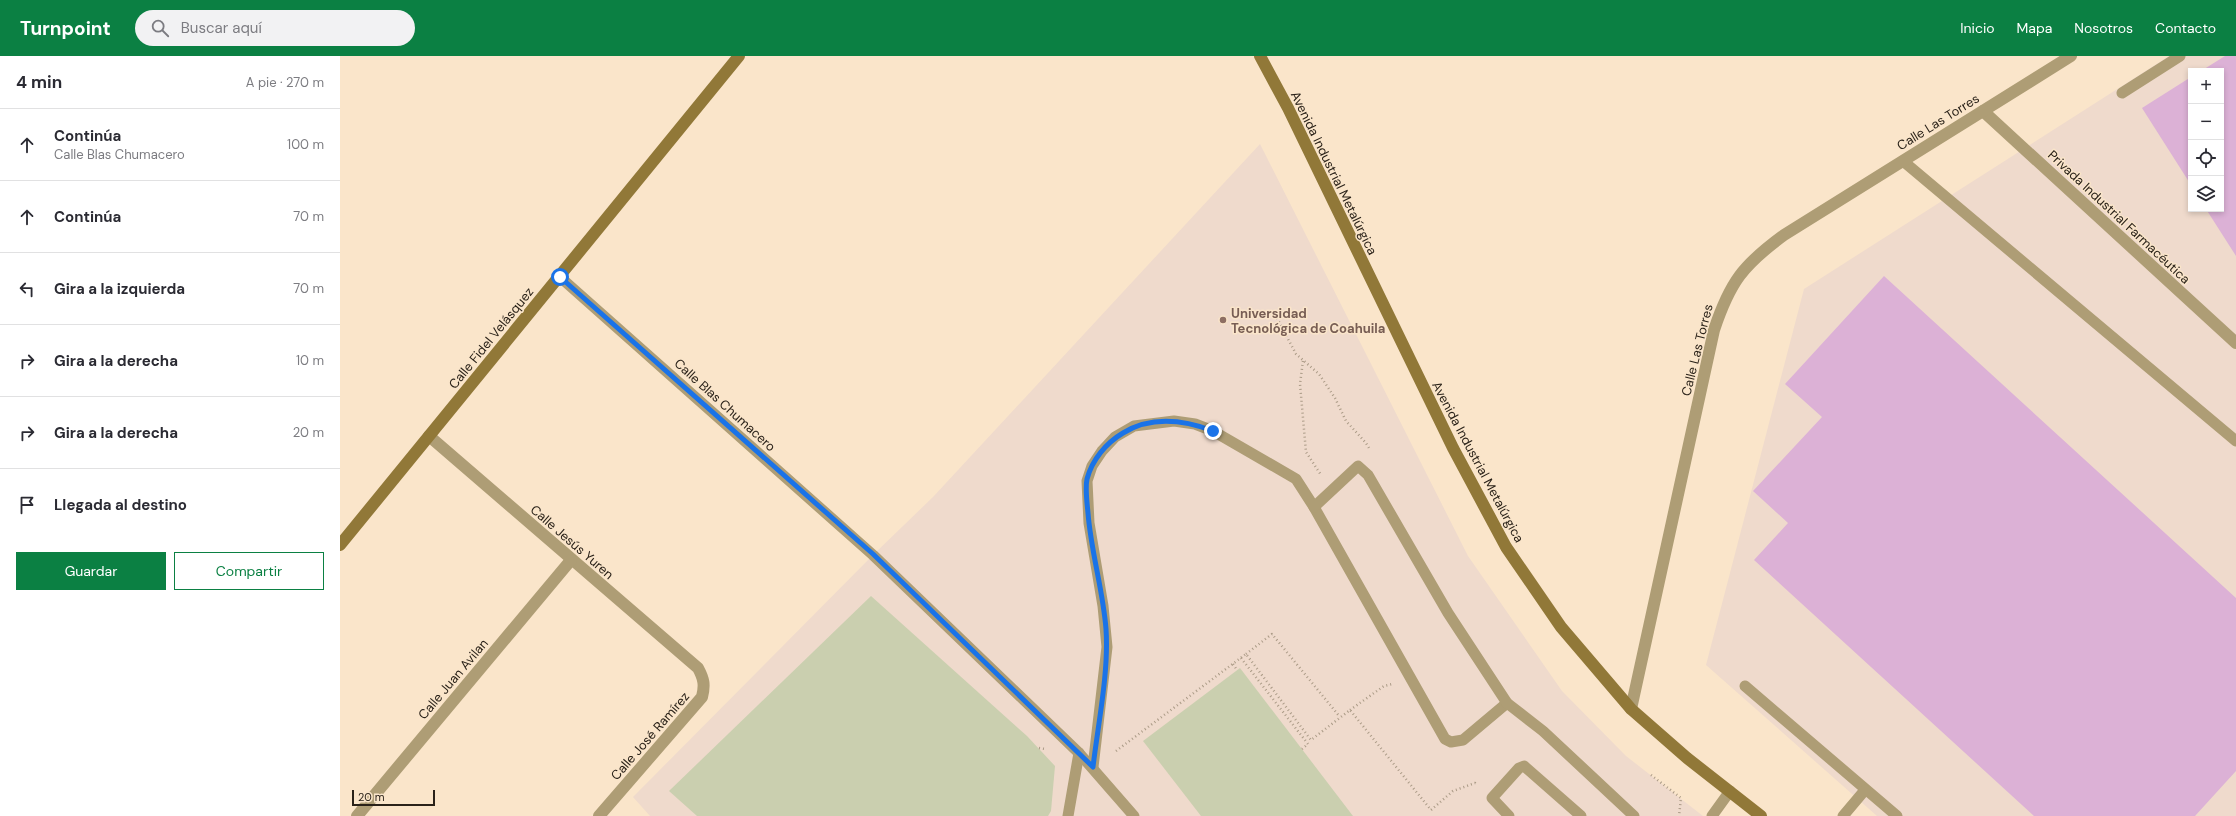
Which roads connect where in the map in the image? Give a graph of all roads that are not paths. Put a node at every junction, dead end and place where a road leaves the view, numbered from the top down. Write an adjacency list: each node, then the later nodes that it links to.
1 (739, 56): 8 (street, Calle Fidel Velásquez)
2 (1260, 56): 18 (street, Avenida Industrial Metalúrgica)
3 (2072, 56): 6 (street, Calle Las Torres)
4 (2180, 56): 5 (lane)
5 (2122, 93)
6 (1983, 111): 7 (street, Calle Las Torres); 9 (street, Privada Industrial Farmacéutica)
7 (1903, 161): 11 (lane); 18 (street, Calle Las Torres)
8 (560, 277): 10 (street, Calle Fidel Velásquez); 19 (lane, Calle Blas Chumacero)
9 (2236, 343)
10 (429, 436): 13 (street, Calle Fidel Velásquez); 14 (street, Calle Jesús Yuren)
11 (2236, 441)
12 (1314, 507): 17 (lane); 17 (lane); 20 (lane)
13 (340, 545)
14 (571, 560): 15 (street, Calle Jesús Yuren); 24 (street, Calle Juan Avilan)
15 (698, 668): 23 (street, Calle José Ramírez)
16 (1745, 686): 21 (lane)
17 (1508, 703): 29 (lane)
18 (1631, 709): 22 (street, Avenida Industrial Metalúrgica)
19 (1079, 753): 20 (lane, Calle Blas Chumacero); 25 (lane)
20 (1093, 767): 26 (lane, Calle Blas Chumacero)
21 (1865, 790): 32 (lane); 33 (lane)
22 (1730, 791): 30 (lane); 31 (street, Avenida Industrial Metalúrgica)
23 (604, 814)
24 (357, 816)
25 (1068, 816)
26 (1134, 816)
27 (1509, 816): 28 (lane)
28 (1580, 816)
29 (1634, 816)
30 (1712, 816)
31 (1761, 816)
32 (1843, 816)
33 (1897, 816)

